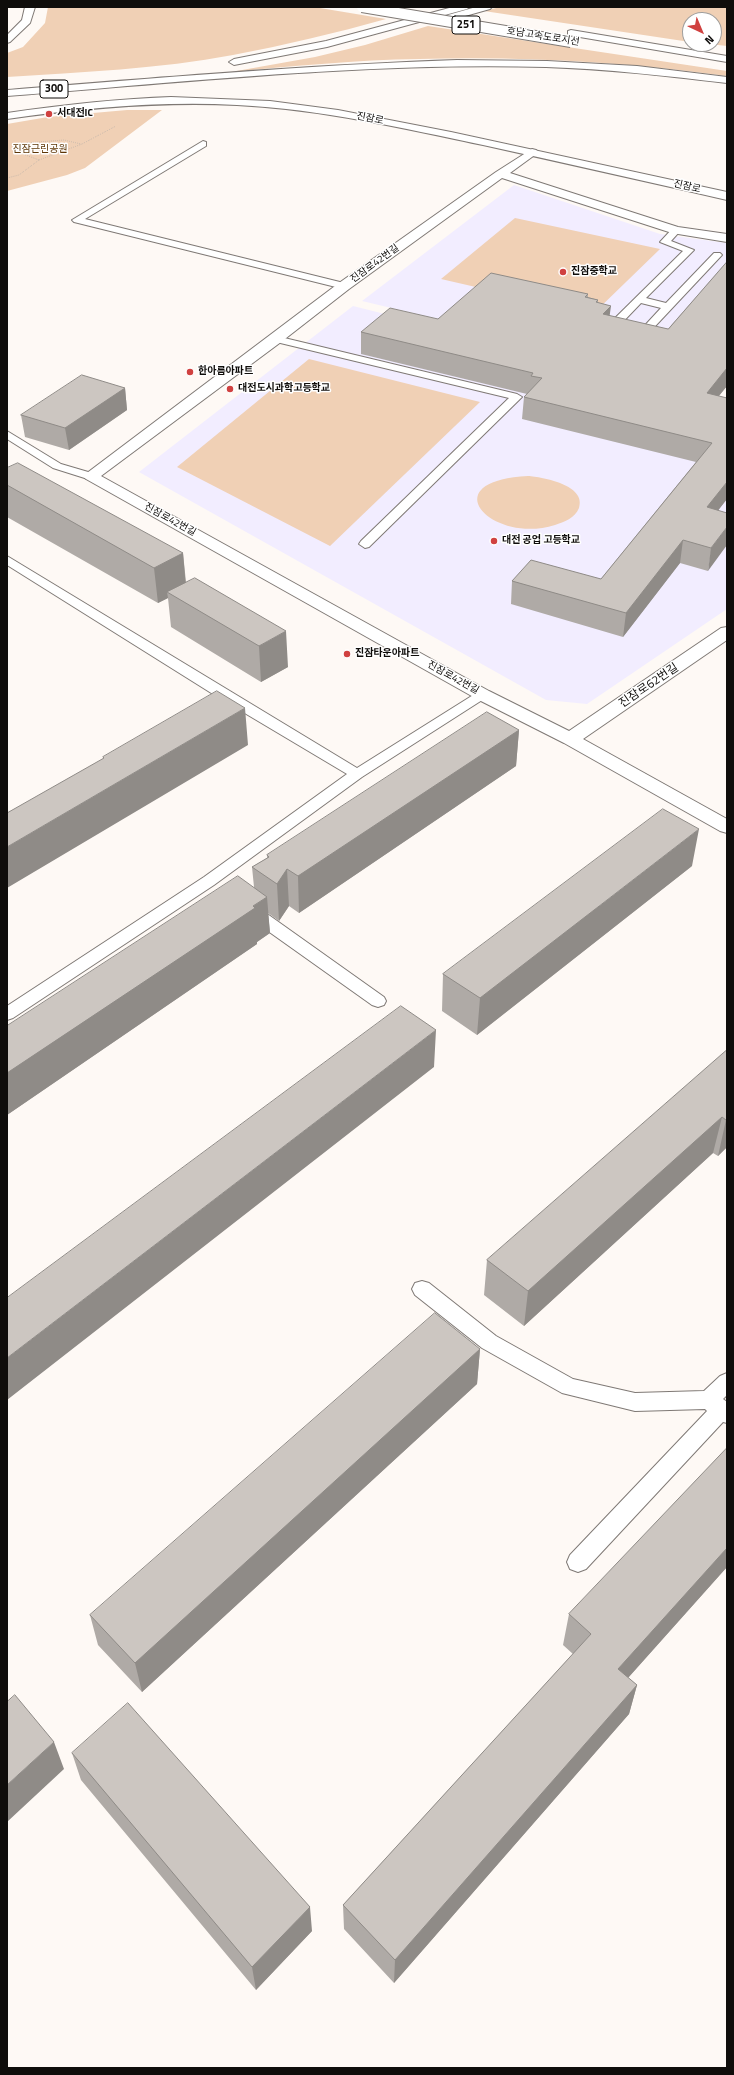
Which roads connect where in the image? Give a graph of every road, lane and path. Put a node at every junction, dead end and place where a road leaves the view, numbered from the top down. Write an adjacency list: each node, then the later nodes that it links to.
1 (30, 7): 8 (main road)
2 (358, 7): 6 (main road, 호남고속도로지선 / 251)
3 (406, 7): 7 (main road, 호남고속도로지선 / 251)
4 (464, 7): 10 (main road)
5 (487, 7): 15 (main road)
6 (362, 8): 7 (main road, 호남고속도로지선 / 251, bridge)
7 (571, 37): 9 (main road, 호남고속도로지선 / 251); 12 (main road, 호남고속도로지선 / 251)
8 (7, 40)
9 (727, 58)
10 (225, 63)
11 (210, 66): 14 (main road)
12 (727, 66)
13 (727, 80): 15 (main road)
14 (7, 86)
15 (101, 86): 16 (main road, 300)
16 (7, 93)
17 (7, 116): 21 (main road, 진잠로)
18 (119, 124): 19 (path)
19 (82, 144): 22 (path); 22 (path)
20 (203, 144): 30 (lane)
21 (532, 152): 23 (main road, 진잠로42번길); 25 (main road, 진잠로)
22 (39, 160): 24 (path)
23 (500, 174): 26 (main road); 30 (main road, 진잠로42번길)
24 (7, 178)
25 (727, 196)
26 (676, 230): 27 (main road); 28 (lane)
27 (727, 238)
28 (696, 251): 29 (lane); 31 (lane)
29 (722, 255): 32 (lane)
30 (344, 286): 35 (main road, 진잠로42번길)
31 (639, 300): 32 (lane); 33 (lane)
32 (668, 306): 34 (lane)
33 (614, 325)
34 (642, 335)
35 (276, 339): 37 (main road, 진잠로42번길); 38 (lane)
36 (7, 434): 37 (lane)
37 (91, 476): 41 (main road, 진잠로42번길)
38 (365, 544)
39 (7, 560): 43 (lane)
40 (727, 632): 42 (main road, 진잠로62번길)
41 (483, 695): 42 (main road, 진잠로42번길); 43 (lane)
42 (570, 739): 45 (main road, 진잠로42번길)
43 (357, 774): 46 (lane)
44 (727, 806): 45 (main road)
45 (719, 823)
46 (209, 881): 47 (lane); 48 (lane)
47 (378, 1001)
48 (7, 1014)
49 (422, 1289): 51 (lane)
50 (727, 1382): 51 (lane)
51 (719, 1408): 52 (lane)
52 (578, 1562)

